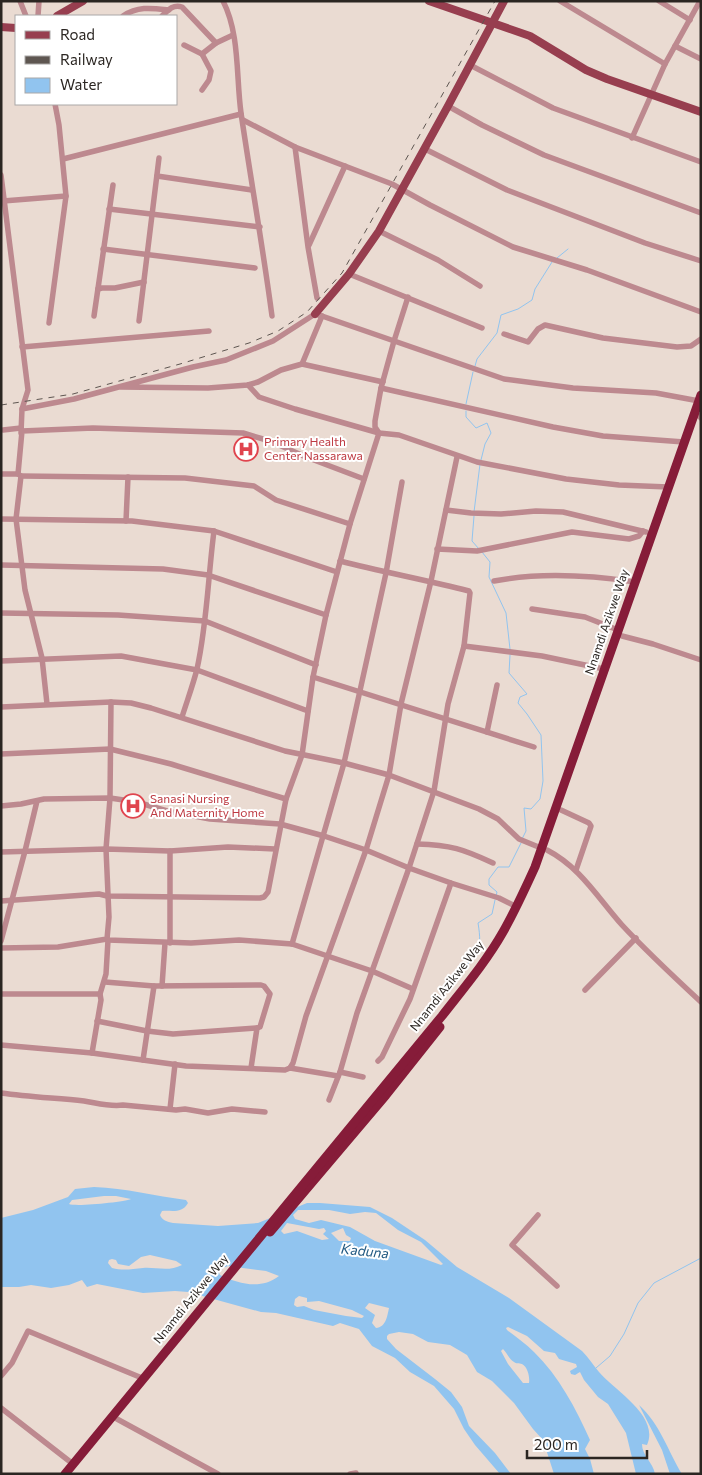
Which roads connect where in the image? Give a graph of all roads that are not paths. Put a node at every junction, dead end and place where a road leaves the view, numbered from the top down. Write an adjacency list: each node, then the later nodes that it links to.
1 (20, 1): 11 (street)
2 (39, 1): 12 (street)
3 (83, 1): 13 (main road)
4 (223, 1): 20 (street)
5 (429, 1): 17 (main road)
6 (504, 1): 17 (main road)
7 (560, 1): 26 (street)
8 (659, 1): 16 (street)
9 (699, 4): 16 (street)
10 (168, 10): 14 (street); 15 (street); 21 (street)
11 (26, 15)
12 (38, 15)
13 (59, 15)
14 (125, 15)
15 (163, 15)
16 (690, 20): 23 (street)
17 (492, 22): 27 (main road); 29 (main road)
18 (1, 27): 19 (main road)
19 (15, 28)
20 (233, 35): 21 (street); 33 (street)
21 (216, 43): 24 (street)
22 (184, 45): 24 (street)
23 (675, 46): 25 (street); 26 (street)
24 (202, 54): 28 (street)
25 (701, 59)
26 (665, 64): 29 (street)
27 (470, 65): 31 (main road); 34 (street)
28 (202, 90)
29 (651, 95): 32 (main road); 34 (street)
30 (55, 105): 38 (street)
31 (448, 106): 36 (main road); 49 (street)
32 (701, 112)
33 (242, 117): 35 (street); 38 (street); 45 (street)
34 (632, 138): 39 (street)
35 (295, 147): 40 (street); 53 (street)
36 (425, 149): 44 (main road); 56 (street)
37 (159, 158): 42 (street)
38 (63, 159): 46 (street)
39 (701, 162)
40 (345, 166): 44 (street); 53 (street)
41 (1, 175): 47 (street)
42 (157, 176): 45 (street); 50 (street)
43 (113, 185): 48 (street)
44 (402, 189): 52 (main road); 64 (street)
45 (252, 190): 51 (street)
46 (66, 196): 47 (street); 69 (street)
47 (3, 201): 75 (street)
48 (109, 209): 50 (street); 54 (street)
49 (701, 212)
50 (153, 214): 51 (street); 55 (street)
51 (260, 227): 67 (street)
52 (378, 231): 58 (main road); 60 (street)
53 (308, 247): 62 (street)
54 (103, 248): 55 (street); 61 (street)
55 (148, 254): 57 (street); 59 (street)
56 (701, 262)
57 (254, 268)
58 (349, 274): 63 (street); 65 (main road)
59 (144, 282): 61 (street); 68 (street)
60 (480, 286)
61 (98, 289): 66 (street)
62 (317, 298)
63 (408, 298): 70 (street); 74 (street)
64 (701, 312)
65 (318, 315): 74 (street); 76 (street); 79 (street)
66 (94, 316)
67 (272, 316)
68 (139, 321)
69 (49, 323)
70 (482, 328)
71 (209, 331): 75 (street)
72 (504, 334): 73 (street)
73 (701, 339)
74 (394, 341): 78 (street); 80 (street)
75 (22, 347): 81 (street)
76 (302, 364): 77 (street); 78 (street)
77 (248, 385): 79 (street); 85 (street)
78 (382, 385): 85 (street); 86 (street)
79 (120, 387): 81 (street)
80 (700, 398): 86 (highway, Nnamdi Azikwe Way)
81 (22, 409): 84 (street)
82 (700, 415): 116 (highway, Nnamdi Azikwe Way)
83 (3, 430): 84 (street)
84 (21, 431): 89 (street); 91 (street)
85 (379, 433): 87 (street); 91 (street)
86 (684, 442): 93 (highway, Nnamdi Azikwe Way)
87 (457, 457): 93 (street); 94 (street)
88 (1, 474): 89 (street)
89 (20, 475): 90 (street); 96 (street)
90 (128, 478): 97 (street); 98 (street)
91 (364, 479): 98 (street)
92 (402, 482): 106 (street)
93 (668, 488): 100 (highway, Nnamdi Azikwe Way)
94 (446, 510): 100 (street); 101 (street)
95 (1, 519): 96 (street)
96 (16, 519): 97 (street); 104 (street)
97 (126, 521): 99 (street)
98 (350, 524): 102 (street)
99 (214, 531): 105 (street); 107 (street)
100 (647, 532): 101 (street); 110 (highway, Nnamdi Azikwe Way)
101 (437, 549): 108 (street)
102 (340, 561): 105 (street); 106 (street)
103 (1, 565): 104 (street)
104 (21, 565): 107 (street); 113 (street)
105 (337, 572): 114 (street)
106 (386, 573): 108 (street); 126 (street)
107 (208, 575): 114 (street); 115 (street)
108 (430, 581): 117 (street); 129 (street)
109 (494, 581): 110 (street)
110 (635, 582): 116 (highway, Nnamdi Azikwe Way)
111 (532, 609): 116 (street)
112 (1, 613): 113 (street)
113 (31, 614): 115 (street); 118 (street)
114 (326, 614): 121 (street)
115 (205, 621): 121 (street); 123 (street)
116 (620, 633): 119 (street); 122 (highway, Nnamdi Azikwe Way); 146 (highway, Nnamdi Azikwe Way)
117 (464, 646): 122 (street); 133 (street)
118 (42, 658): 120 (street); 123 (street); 128 (street)
119 (701, 660)
120 (1, 661)
121 (316, 665): 124 (street)
122 (604, 669): 152 (highway, Nnamdi Azikwe Way)
123 (197, 670): 131 (street); 132 (street)
124 (313, 677): 126 (street); 131 (street)
125 (497, 685): 134 (street)
126 (359, 692): 129 (street); 139 (street)
127 (111, 702): 128 (street); 132 (street); 136 (street)
128 (47, 704): 130 (street)
129 (401, 704): 133 (street); 140 (street)
130 (1, 707)
131 (308, 711): 138 (street)
132 (182, 717): 138 (street)
133 (446, 720): 134 (street); 141 (street)
134 (487, 732): 135 (street)
135 (534, 747)
136 (110, 750): 137 (street); 142 (street); 143 (street)
137 (1, 754)
138 (302, 754): 139 (street); 143 (street)
139 (344, 763): 140 (street); 148 (street)
140 (389, 775): 141 (street); 153 (street)
141 (434, 791): 149 (street); 152 (street)
142 (110, 798): 144 (street); 147 (street); 150 (street)
143 (286, 799): 147 (street)
144 (36, 801): 145 (street); 154 (street)
145 (1, 806)
146 (561, 810): 152 (highway, Nnamdi Azikwe Way); 159 (street)
147 (280, 824): 148 (street); 151 (street)
148 (324, 836): 153 (street); 170 (street)
149 (417, 844): 157 (street); 158 (street)
150 (106, 849): 154 (street); 155 (street); 161 (street)
151 (275, 849): 155 (street); 162 (street)
152 (544, 849): 159 (street); 165 (highway, Nnamdi Azikwe Way); 198 (highway, Nnamdi Azikwe Way)
153 (366, 850): 158 (street); 172 (street)
154 (25, 851): 156 (street); 164 (street)
155 (170, 851): 162 (street)
156 (1, 852)
157 (493, 862)
158 (409, 868): 160 (street); 173 (street)
159 (576, 870): 166 (street)
160 (451, 884): 165 (street); 177 (street)
161 (107, 896): 162 (street); 164 (street); 167 (street)
162 (170, 896): 169 (street)
163 (1, 901): 164 (street)
164 (11, 901): 168 (street)
165 (517, 907): 198 (highway, Nnamdi Azikwe Way)
166 (636, 938): 178 (street); 181 (street)
167 (107, 940): 169 (street); 171 (street); 174 (street)
168 (1, 941)
169 (167, 943): 170 (street); 176 (street)
170 (292, 944): 172 (street)
171 (1, 948)
172 (327, 956): 173 (street); 191 (street)
173 (372, 971): 177 (street); 192 (street)
174 (105, 982): 175 (street); 180 (street)
175 (154, 986): 176 (street); 184 (street)
176 (162, 986): 183 (street)
177 (413, 990): 188 (street)
178 (585, 990)
179 (1, 994): 180 (street)
180 (100, 994): 182 (street)
181 (701, 1002)
182 (97, 1021): 184 (street); 186 (street)
183 (257, 1028): 184 (street); 190 (street)
184 (147, 1031): 187 (street)
185 (1, 1045): 186 (street)
186 (92, 1053): 187 (street)
187 (143, 1060): 189 (street)
188 (378, 1061)
189 (175, 1064): 190 (street); 196 (street)
190 (251, 1068): 191 (street)
191 (290, 1068): 192 (street)
192 (339, 1074): 193 (street); 195 (street)
193 (363, 1077)
194 (1, 1093): 196 (street)
195 (329, 1100)
196 (170, 1109): 197 (street)
197 (265, 1112)
198 (293, 1200): 201 (highway, Nnamdi Azikwe Way)
199 (538, 1215): 200 (street)
200 (557, 1286)
201 (197, 1316): 203 (highway, Nnamdi Azikwe Way); 205 (highway, Nnamdi Azikwe Way)
202 (1, 1376): 203 (street)
203 (142, 1378): 206 (highway, Nnamdi Azikwe Way)
204 (1, 1408): 206 (street)
205 (117, 1419): 206 (highway, Nnamdi Azikwe Way); 208 (street)
206 (72, 1469): 207 (highway, Nnamdi Azikwe Way)
207 (65, 1474)
208 (218, 1474)

